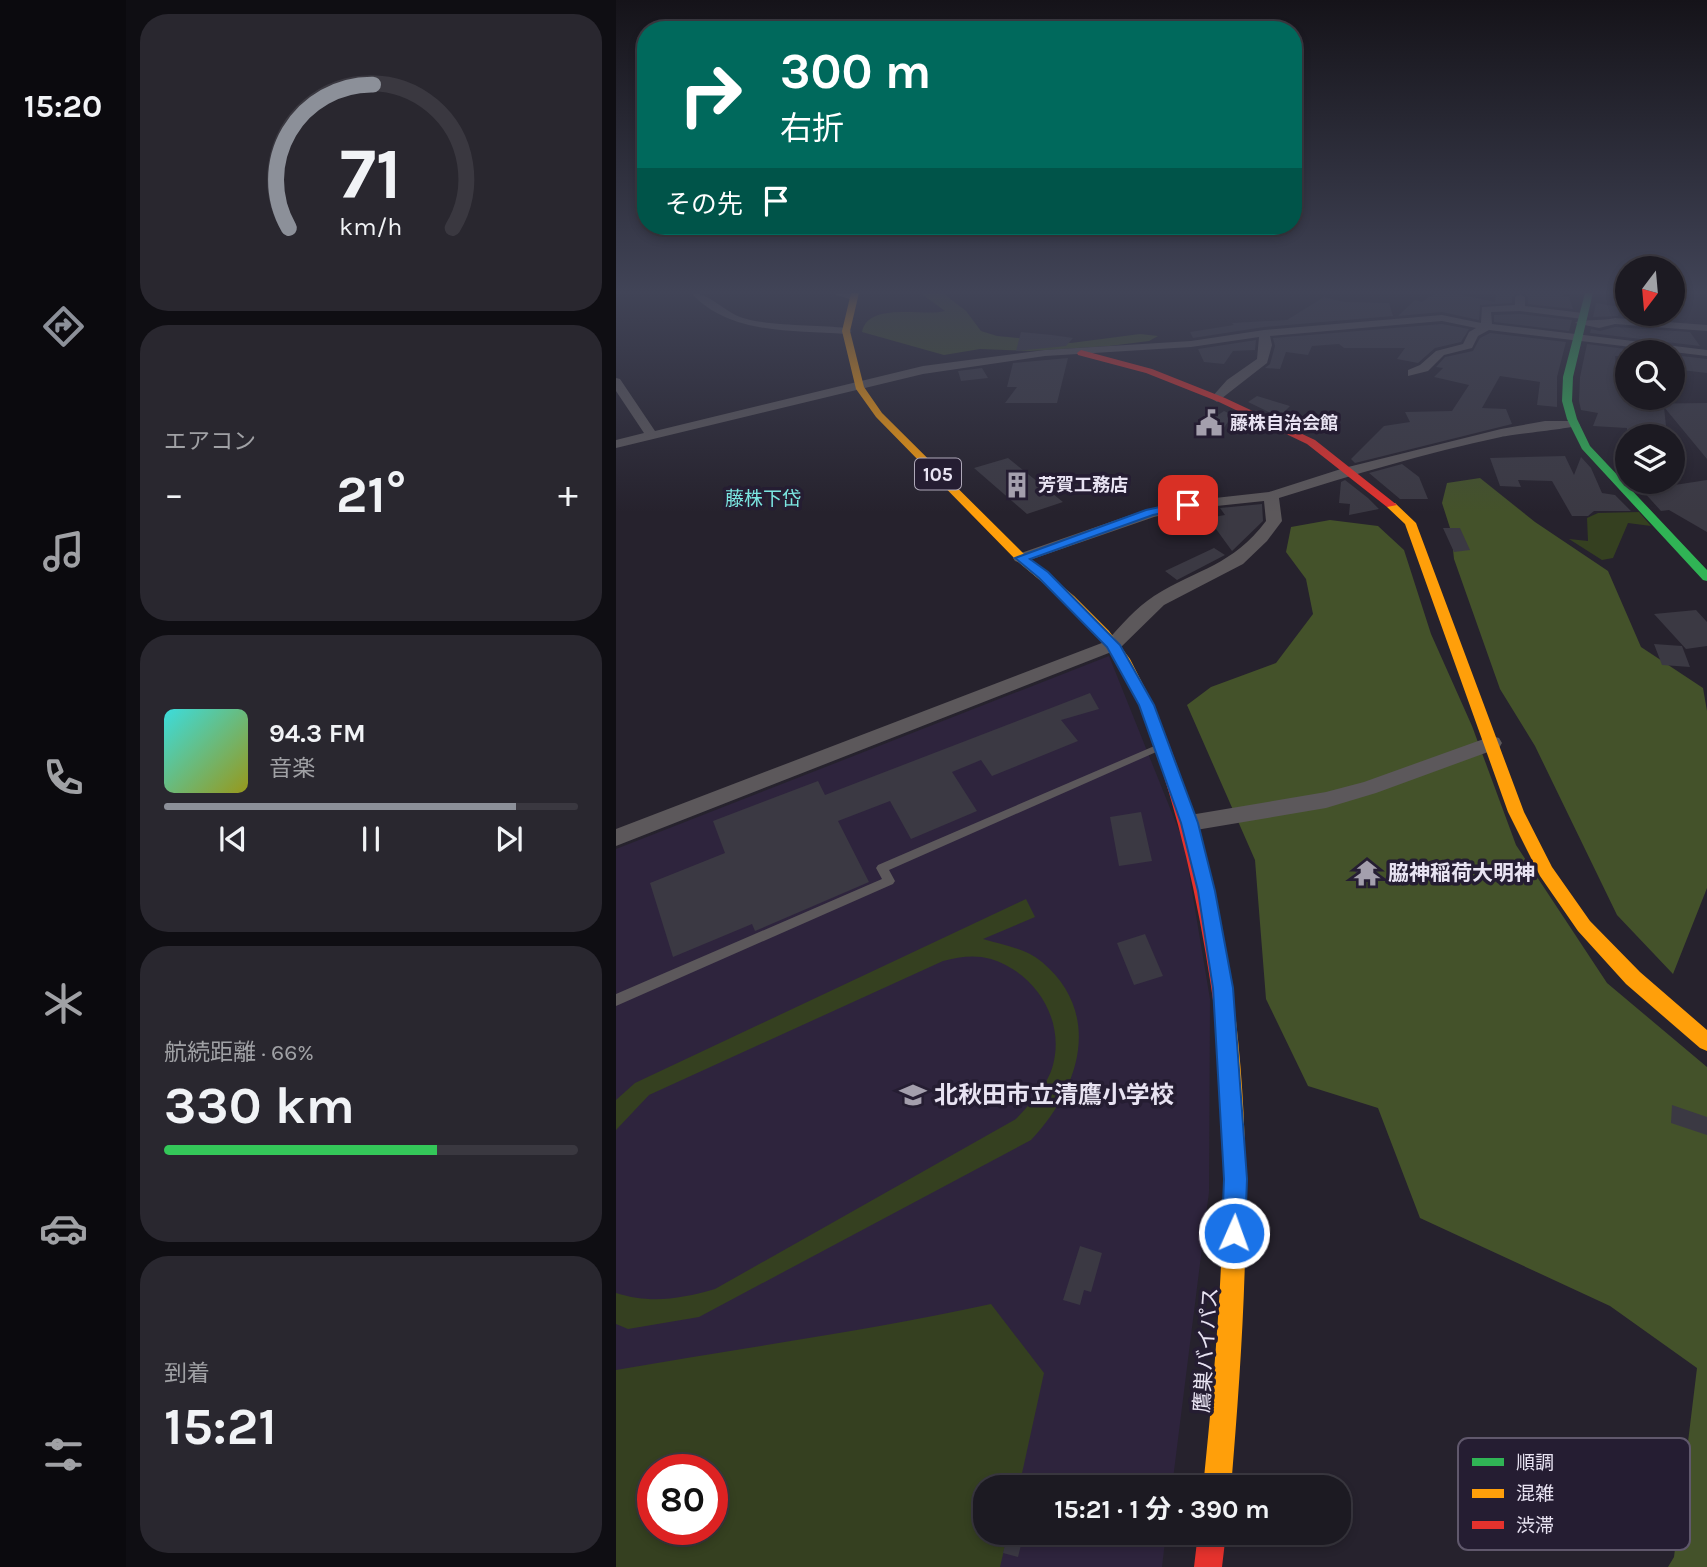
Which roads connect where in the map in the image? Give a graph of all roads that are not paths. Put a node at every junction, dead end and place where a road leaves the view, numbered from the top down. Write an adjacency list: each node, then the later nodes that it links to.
1 (854, 366): 9 (main road, 鷹巣バイパス / 105)
2 (951, 366): 9 (street)
3 (1131, 366): 10 (main road)
4 (1256, 366): 10 (street)
5 (1426, 366): 7 (street)
6 (1573, 366): 11 (main road)
7 (1412, 373)
8 (616, 382): 12 (street)
9 (859, 387): 12 (street); 16 (main road, 鷹巣バイパス / 105)
10 (1217, 398): 14 (main road)
11 (1573, 425): 14 (street); 17 (main road)
12 (652, 436): 13 (street)
13 (616, 444)
14 (1349, 471): 15 (street); 19 (main road)
15 (1271, 496): 16 (street); 18 (street)
16 (1021, 558): 18 (main road, 鷹巣バイパス / 105)
17 (1707, 577)
18 (1113, 645): 20 (main road, 鷹巣バイパス / 105); 22 (street)
19 (1493, 743): 21 (street); 24 (main road)
20 (1162, 746): 21 (main road, 鷹巣バイパス / 105); 23 (lane)
21 (1190, 823): 25 (main road, 鷹巣バイパス / 105)
22 (616, 838)
23 (616, 1000)
24 (1707, 1042)
25 (1218, 1475)
26 (1211, 1545): 27 (main road)
27 (1208, 1567)

